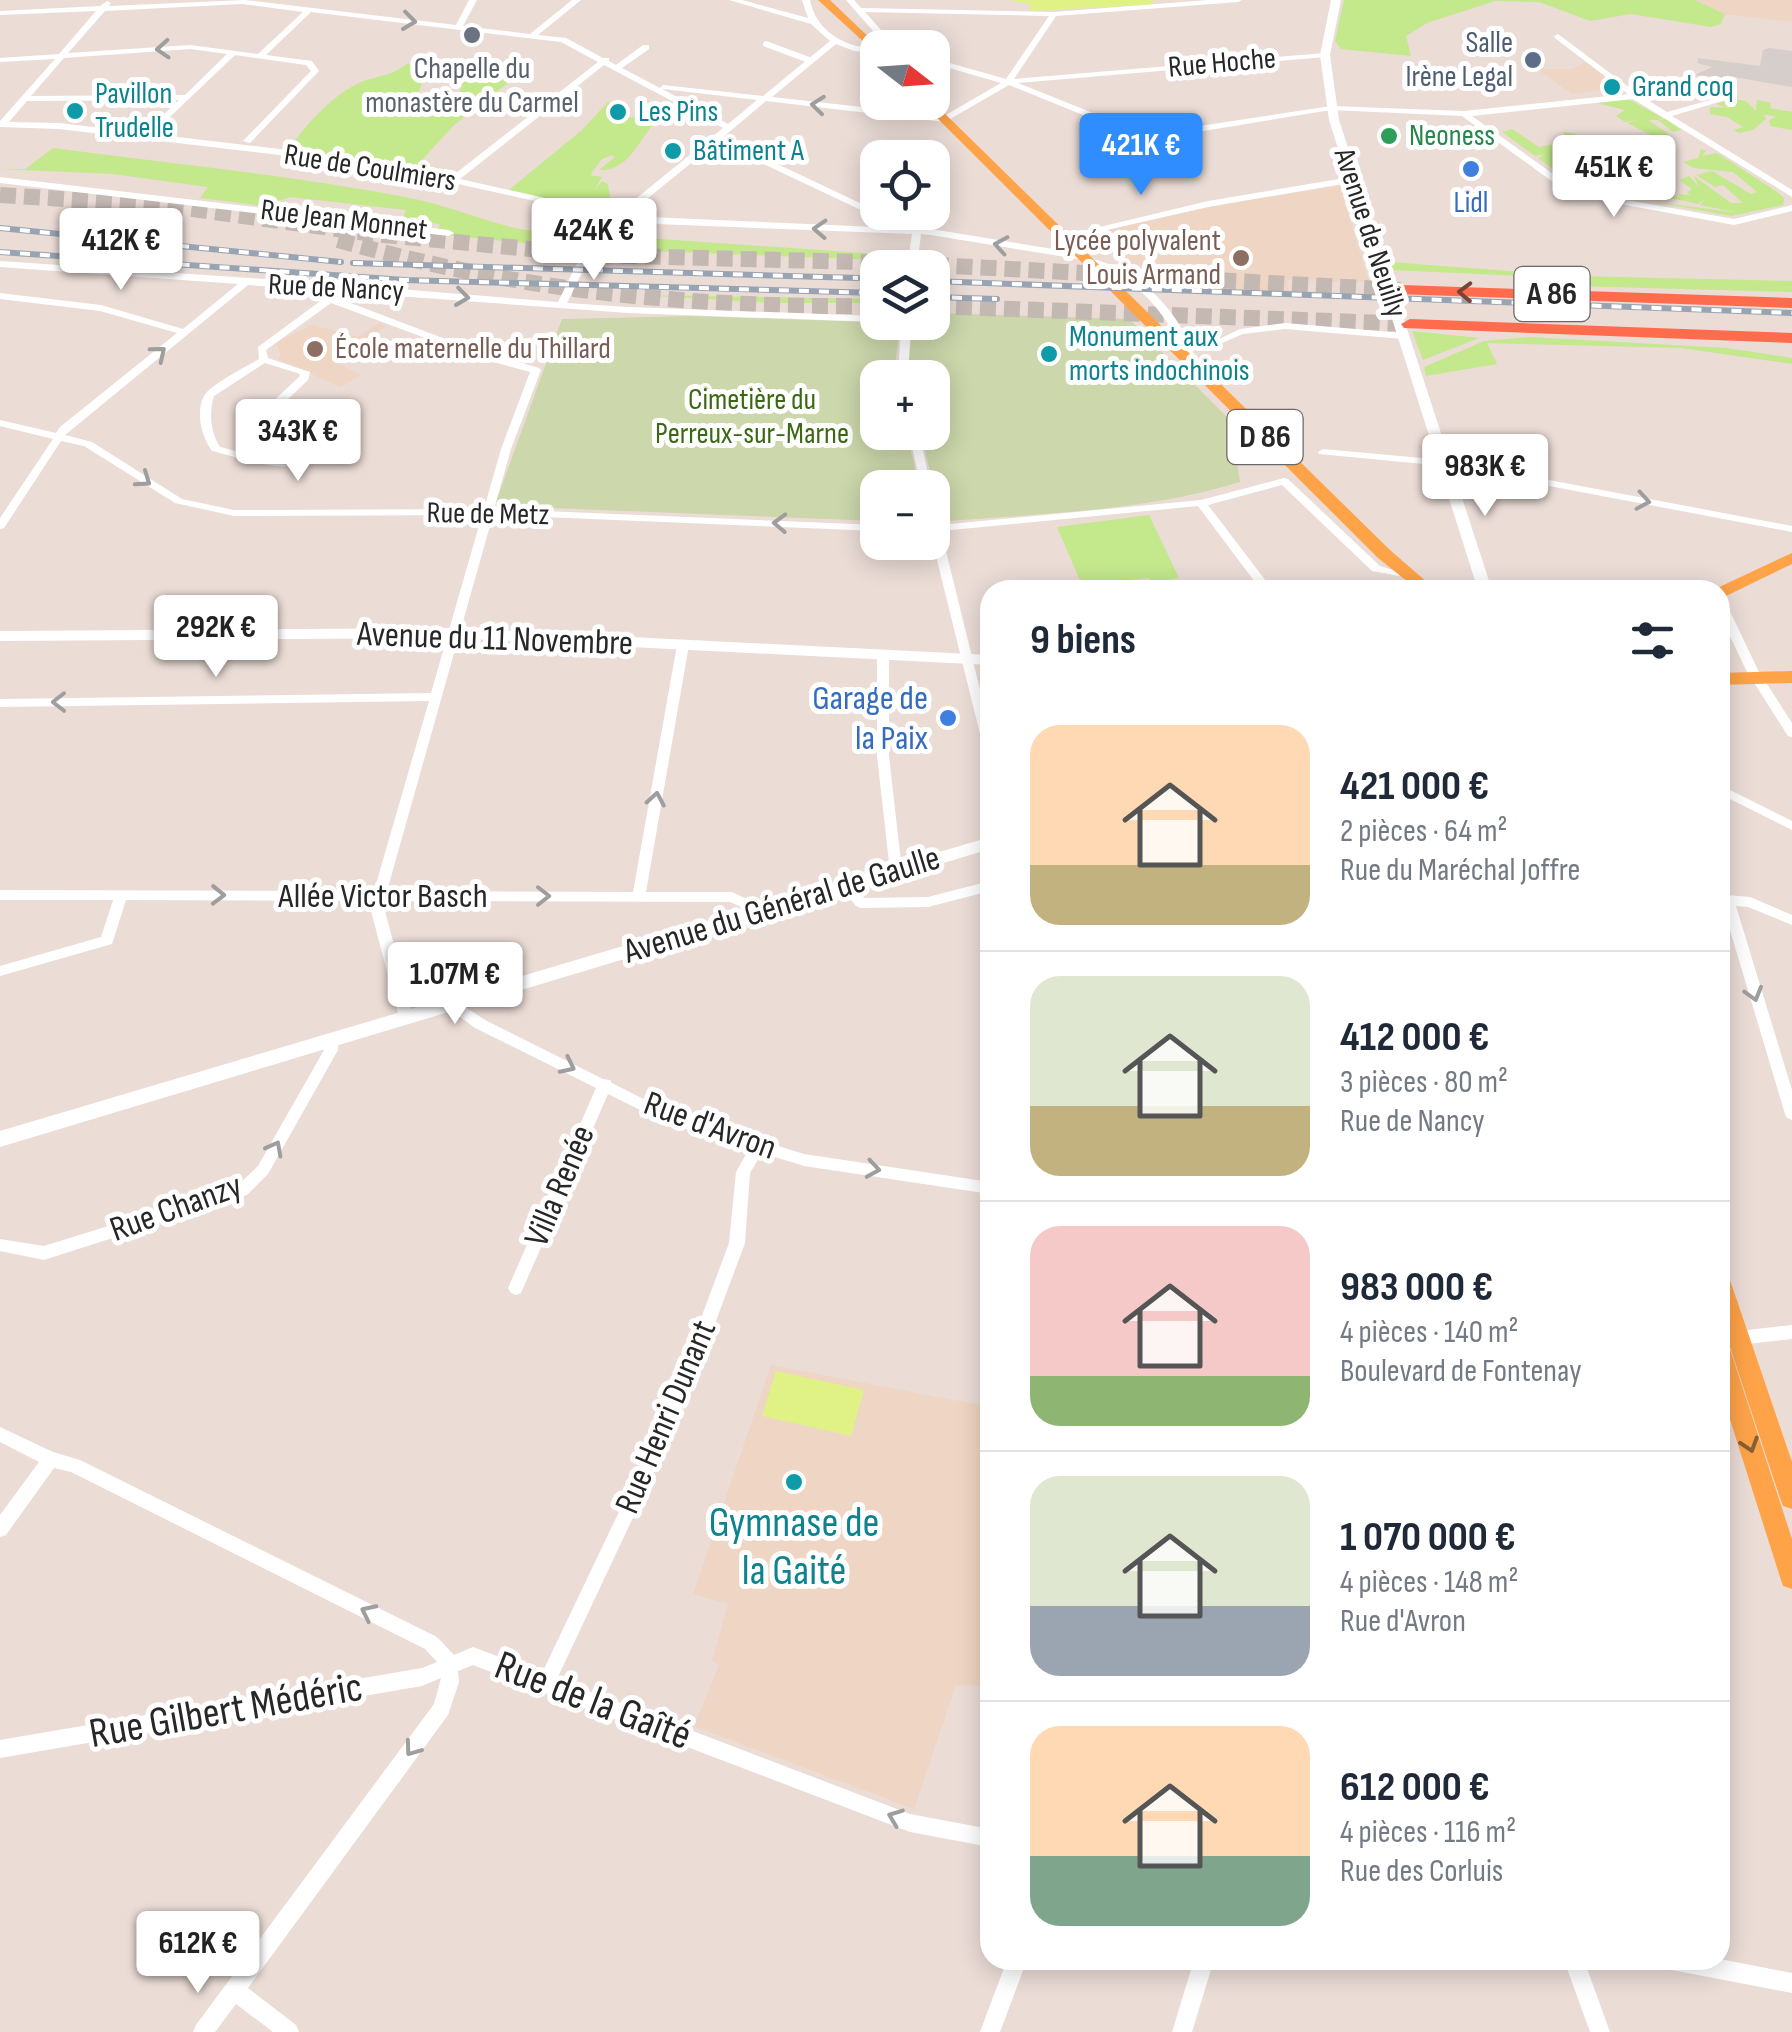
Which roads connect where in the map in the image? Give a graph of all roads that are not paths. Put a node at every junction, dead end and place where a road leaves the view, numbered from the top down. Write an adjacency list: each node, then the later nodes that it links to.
1 (474, 0): 16 (street)
2 (576, 0): 19 (street)
3 (733, 0): 15 (street)
4 (806, 0): 15 (street)
5 (824, 0): 18 (main road)
6 (850, 0): 12 (street)
7 (1238, 0): 14 (street)
8 (1336, 0): 27 (street, Avenue de Neuilly)
9 (243, 1): 10 (street); 11 (street)
10 (107, 4): 13 (street); 26 (street)
11 (310, 9): 16 (street, one-way to 16); 28 (street)
12 (860, 10): 14 (street); 17 (street)
13 (0, 13)
14 (1054, 14): 34 (street)
15 (814, 22): 21 (street)
16 (459, 27): 19 (street)
17 (877, 30)
18 (860, 35)
19 (532, 36): 30 (street)
20 (1558, 36): 36 (street)
21 (835, 41): 25 (street); 31 (street)
22 (766, 44): 31 (street)
23 (646, 47): 33 (street)
24 (233, 52): 26 (street, one-way to 26); 28 (street); 38 (street)
25 (860, 52)
26 (64, 55): 29 (street); 40 (street)
27 (1325, 55): 34 (street, Rue Hoche); 41 (street, Avenue de Neuilly)
28 (260, 56): 51 (street)
29 (0, 60)
30 (606, 60): 33 (street); 53 (street)
31 (809, 60): 39 (street)
32 (950, 65): 34 (street)
33 (619, 67): 35 (street)
34 (1008, 82): 41 (street); 45 (street)
35 (652, 86): 39 (street); 48 (street)
36 (1635, 96): 43 (street); 44 (street)
37 (1729, 96): 44 (street)
38 (187, 97): 40 (street); 49 (street)
39 (761, 98): 42 (street, one-way to 39); 48 (street)
40 (24, 100): 47 (street)
41 (1331, 108): 43 (street); 54 (street, Avenue de Neuilly)
42 (860, 109)
43 (1464, 114): 56 (street)
44 (1669, 114): 55 (street)
45 (950, 116)
46 (946, 120): 60 (main road, D 86)
47 (2, 124): 49 (street, Rue de Coulmiers)
48 (727, 126): 50 (street)
49 (146, 137): 53 (street, Rue de Coulmiers)
50 (716, 138): 57 (street); 59 (street)
51 (247, 141)
52 (0, 180): 58 (street, Rue Jean Monnet)
53 (454, 180): 57 (street, Rue de Coulmiers)
54 (1352, 180): 60 (street); 74 (street, Avenue de Neuilly)
55 (1792, 194)
56 (1792, 208)
57 (619, 218): 59 (street, Rue de Coulmiers, one-way to 57); 71 (street)
58 (449, 233)
59 (917, 233): 61 (street); 62 (street, one-way to 59)
60 (1063, 236): 62 (main road, D 86)
61 (915, 250)
62 (1090, 263): 81 (main road, D 86); 81 (street)
63 (0, 264): 64 (street, Rue de Nancy)
64 (245, 283): 65 (street, Rue de Nancy); 75 (street)
65 (324, 286): 68 (street); 70 (street, Rue de Nancy, one-way to 70)
66 (1401, 290): 69 (highway, A 86, one-way to 66)
67 (0, 296): 75 (street)
68 (330, 299): 80 (street); 87 (street)
69 (1792, 300)
70 (493, 301): 71 (street, Rue de Nancy); 72 (street, Rue de Nancy)
71 (562, 305): 72 (street, Rue de Nancy)
72 (628, 310): 73 (street, Rue de Nancy)
73 (860, 318)
74 (1407, 330): 76 (highway, A 86); 78 (street); 85 (street, Avenue de Neuilly)
75 (184, 332): 83 (street, one-way to 75)
76 (1630, 334): 77 (highway, A 86); 79 (highway)
77 (1792, 338)
78 (1222, 340)
79 (1792, 354)
80 (264, 360): 80 (street)
81 (1193, 365): 92 (main road, D 86)
82 (0, 422): 83 (street, Rue de Metz)
83 (58, 436): 87 (street, Rue de Metz, one-way to 87); 88 (street)
84 (1323, 452): 85 (street)
85 (1444, 463): 91 (street, one-way to 91); 99 (street, Avenue de Neuilly)
86 (1200, 503): 90 (street); 95 (street); 96 (street)
87 (488, 512): 89 (street, Rue de Metz, one-way to 87); 102 (street)
88 (0, 526)
89 (860, 527)
90 (950, 527)
91 (1792, 528)
92 (1384, 554): 95 (main road, D 86); 98 (main road, D 86)
93 (1792, 558): 100 (main road)
94 (942, 560): 106 (street)
95 (1396, 574): 97 (main road, D 86)
96 (1259, 580)
97 (1400, 580)
98 (1416, 580)
99 (1481, 580)
100 (1730, 587)
101 (1730, 624): 109 (street)
102 (452, 633): 103 (street, Avenue du 11 Novembre); 104 (street, Avenue du 11 Novembre); 111 (street)
103 (0, 636)
104 (684, 645): 105 (street, Avenue du 11 Novembre); 124 (street, one-way to 104)
105 (883, 656): 106 (street, Avenue du 11 Novembre); 119 (street)
106 (967, 659): 107 (street, Avenue du 11 Novembre); 113 (street)
107 (980, 660)
108 (1792, 677): 109 (main road)
109 (1756, 678): 110 (main road); 114 (street)
110 (1730, 679)
111 (436, 697): 112 (street, one-way to 112); 125 (street)
112 (0, 703)
113 (980, 713)
114 (1786, 716): 115 (street)
115 (1792, 732)
116 (1730, 795): 117 (street)
117 (1792, 826)
118 (980, 845): 119 (street, Avenue du Général de Gaulle)
119 (896, 871): 120 (street, Avenue du Général de Gaulle)
120 (846, 886): 121 (street); 127 (street, Avenue du Général de Gaulle)
121 (980, 889)
122 (120, 894): 123 (street, Allée Victor Basch); 125 (street, Allée Victor Basch, one-way to 125); 130 (street)
123 (0, 895)
124 (638, 895): 125 (street, Allée Victor Basch, one-way to 124); 127 (street, Allée Victor Basch)
125 (379, 896): 132 (street)
126 (1730, 897): 129 (street)
127 (761, 911): 131 (street, Avenue du Général de Gaulle)
128 (1730, 915): 135 (street, one-way to 135)
129 (1792, 920)
130 (0, 970)
131 (452, 1003): 132 (street, Avenue du Général de Gaulle); 134 (street, Rue d'Avron, one-way to 134)
132 (406, 1017): 133 (street, Avenue du Général de Gaulle)
133 (332, 1039): 136 (street, Avenue du Général de Gaulle); 139 (street, Rue Chanzy, one-way to 133)
134 (605, 1084): 137 (street, Rue d'Avron); 140 (street, Villa Renée)
135 (1792, 1114)
136 (0, 1139)
137 (759, 1145): 138 (street, Rue d'Avron, one-way to 138); 149 (street, Rue Henri Dunant)
138 (980, 1186)
139 (0, 1245)
140 (516, 1288)
141 (1792, 1332): 142 (street)
142 (1730, 1345): 145 (main road); 147 (main road, one-way to 147)
143 (0, 1434): 144 (street, Rue de la Gaîté)
144 (50, 1459): 146 (street); 148 (street, Rue de la Gaîté, one-way to 144)
145 (1792, 1498)
146 (0, 1529)
147 (1792, 1577)
148 (449, 1663): 149 (street, Rue de la Gaîté); 150 (street, Rue Gilbert Médéric); 157 (street, one-way to 157)
149 (547, 1682): 151 (street, Rue de la Gaîté, one-way to 149)
150 (0, 1750)
151 (980, 1836)
152 (1013, 1970): 160 (street)
153 (1201, 1970): 161 (street)
154 (1578, 1970): 162 (street)
155 (1724, 1970): 156 (street)
156 (1792, 1983)
157 (234, 1990): 158 (street); 159 (street)
158 (203, 2032)
159 (289, 2032)
160 (990, 2032)
161 (1182, 2032)
162 (1600, 2032)

